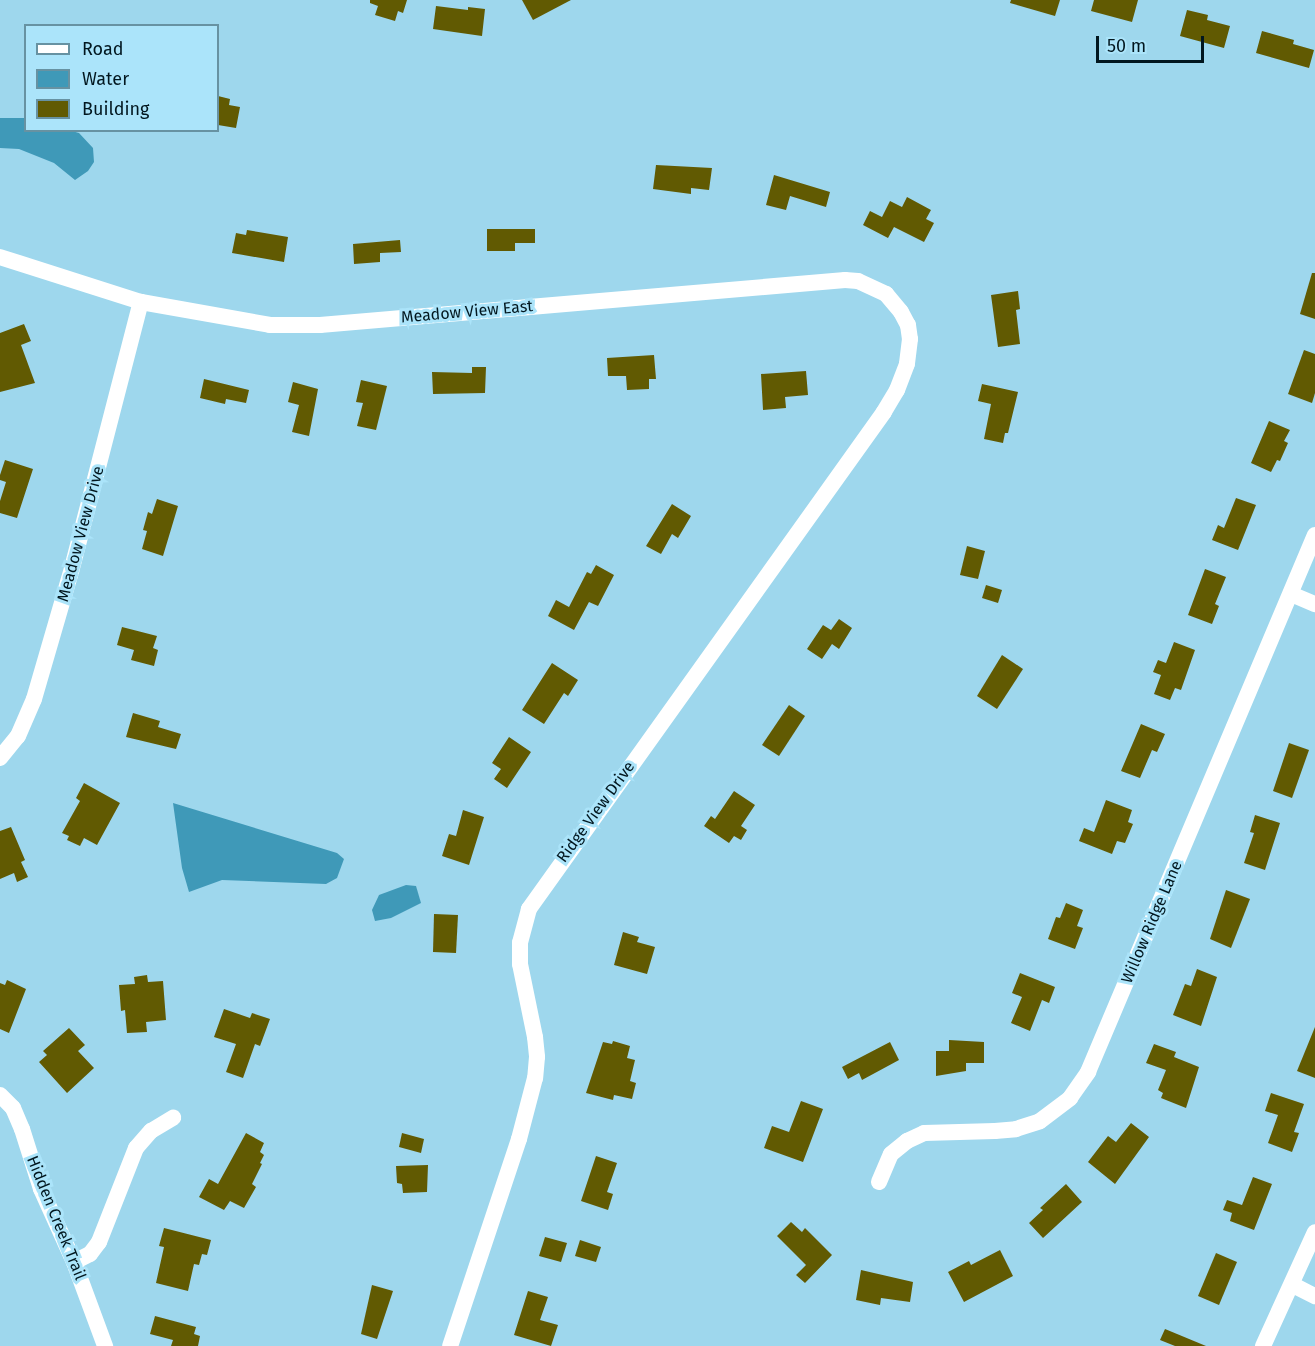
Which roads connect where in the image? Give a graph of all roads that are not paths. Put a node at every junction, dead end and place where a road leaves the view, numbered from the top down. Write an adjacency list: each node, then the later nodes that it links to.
1 (0, 257): 2 (street, Meadow View East)
2 (141, 302): 3 (street, Meadow View East); 7 (street, Meadow View Drive)
3 (910, 339): 16 (street, Ridge View Drive)
4 (1315, 535): 5 (street, Willow Ridge Lane)
5 (1291, 594): 6 (street); 10 (street, Willow Ridge Lane)
6 (1315, 604)
7 (0, 758)
8 (0, 1095): 12 (street, Hidden Creek Trail)
9 (173, 1118): 12 (street)
10 (879, 1182)
11 (1315, 1232): 13 (street)
12 (74, 1262): 15 (street, Hidden Creek Trail)
13 (1293, 1285): 14 (street); 17 (street)
14 (1315, 1296)
15 (105, 1346)
16 (450, 1346)
17 (1263, 1346)

